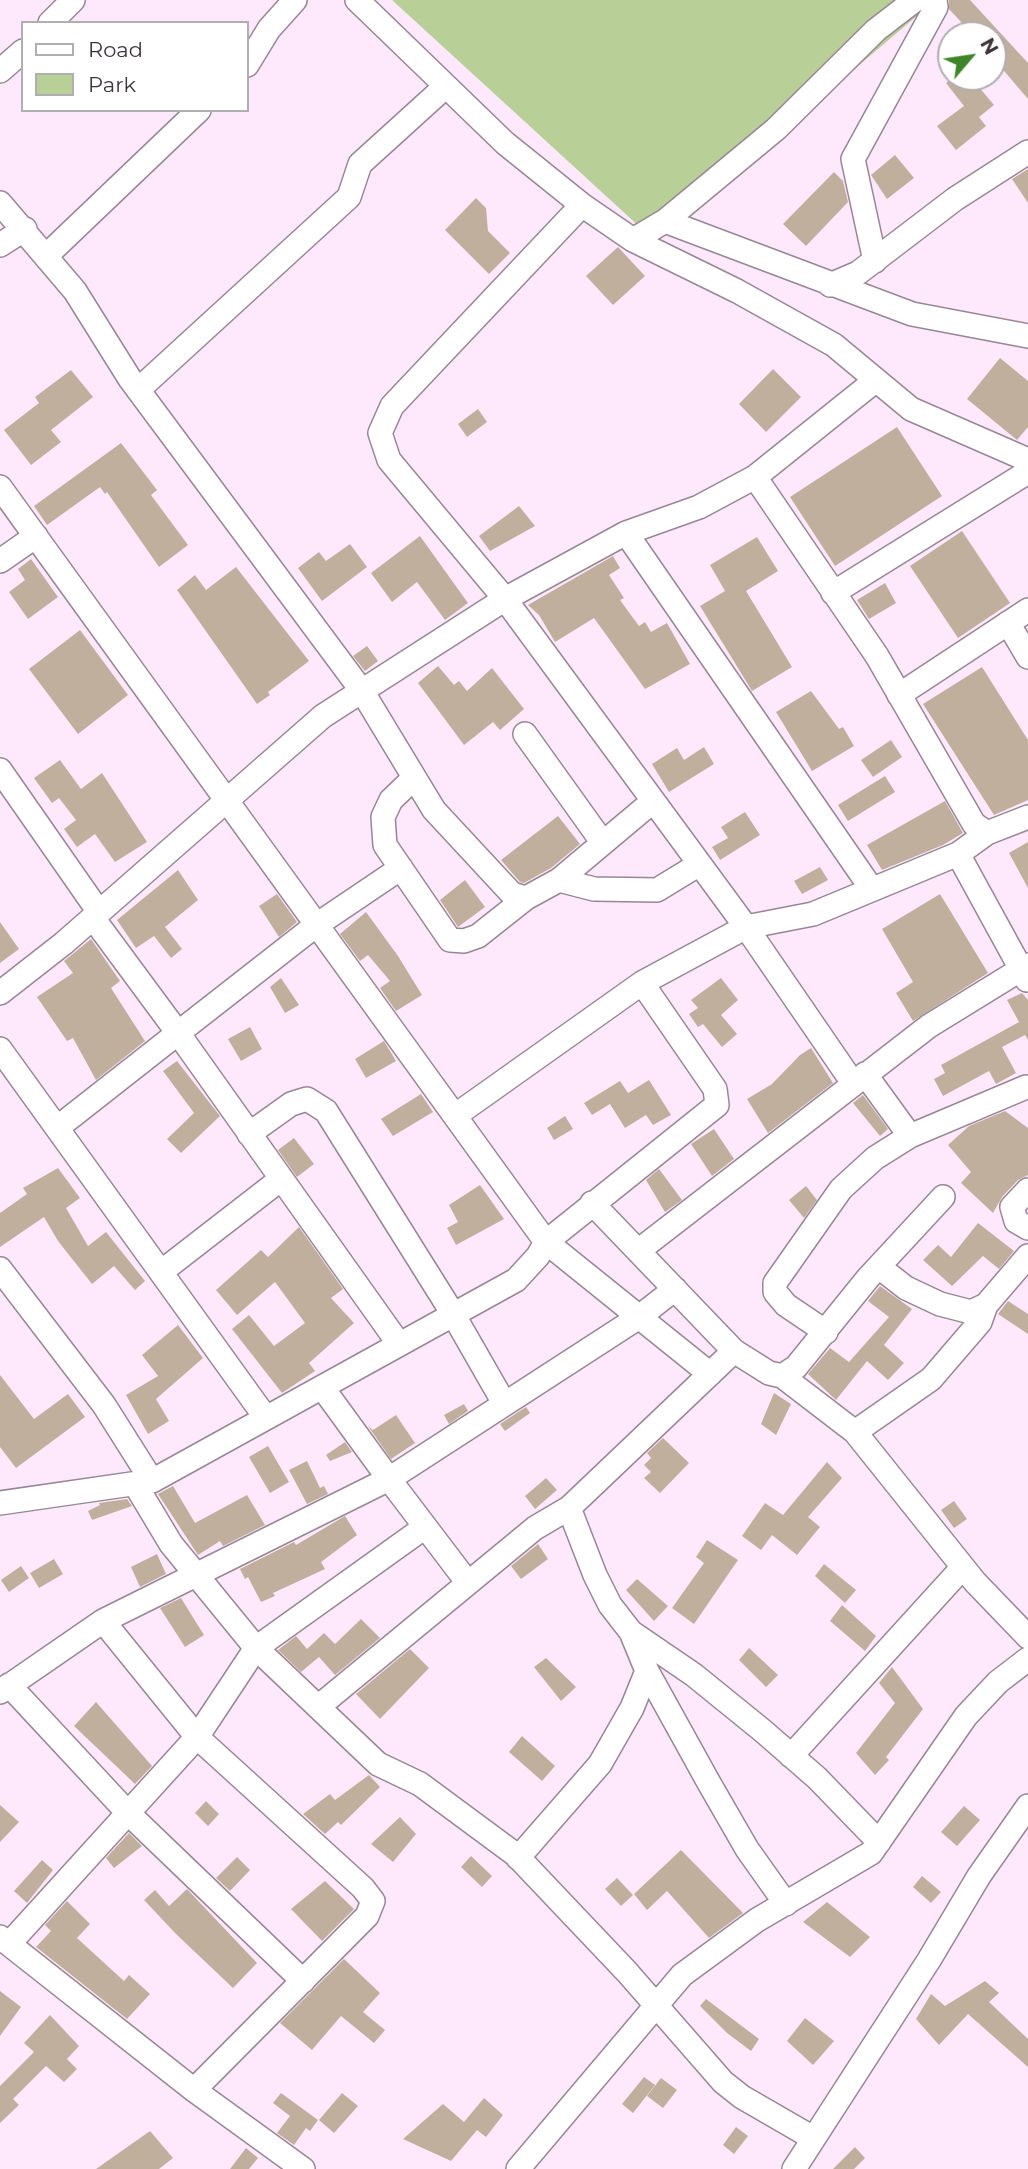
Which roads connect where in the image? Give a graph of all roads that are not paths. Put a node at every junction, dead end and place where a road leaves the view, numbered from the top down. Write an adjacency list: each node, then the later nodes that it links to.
1 (73, 0): 6 (street)
2 (295, 0): 8 (street)
3 (357, 0): 10 (street)
4 (915, 0): 15 (street)
5 (935, 0): 20 (street)
6 (52, 21)
7 (21, 53): 9 (street)
8 (248, 63)
9 (0, 71)
10 (446, 86): 14 (street); 24 (street)
11 (197, 112): 19 (street)
12 (1028, 152): 20 (street)
13 (0, 203): 16 (street)
14 (582, 205): 17 (street); 33 (street)
15 (665, 221): 17 (street); 21 (street)
16 (25, 229): 18 (street); 19 (street)
17 (633, 240): 23 (street)
18 (0, 245)
19 (46, 256): 24 (street)
20 (875, 261): 21 (street)
21 (830, 285): 22 (street)
22 (1028, 336)
23 (876, 380): 25 (street); 27 (street)
24 (138, 390): 37 (street)
25 (1028, 460)
26 (1028, 472): 32 (street)
27 (755, 477): 29 (street); 32 (street)
28 (0, 487): 30 (street)
29 (626, 533): 33 (street); 51 (street)
30 (36, 536): 31 (street); 42 (street)
31 (0, 561)
32 (833, 593): 38 (street)
33 (505, 599): 37 (street); 43 (street)
34 (1028, 610): 35 (street)
35 (1008, 623): 36 (street); 38 (street)
36 (1028, 657)
37 (362, 691): 41 (street); 42 (street)
38 (899, 695): 45 (street)
39 (525, 734): 46 (street)
40 (0, 770): 53 (street)
41 (414, 778): 49 (street); 52 (street)
42 (227, 801): 53 (street); 54 (street)
43 (652, 802): 46 (street); 48 (street)
44 (1028, 817): 45 (street)
45 (987, 833): 47 (street)
46 (603, 843): 50 (street)
47 (958, 854): 51 (street); 56 (street)
48 (698, 865): 50 (street); 55 (street)
49 (401, 868): 52 (street); 54 (street)
50 (559, 880): 52 (street)
51 (871, 888): 55 (street)
52 (526, 898)
53 (96, 915): 58 (street); 59 (street)
54 (315, 926): 59 (street); 63 (street)
55 (746, 927): 57 (street); 61 (street)
56 (1026, 972): 61 (street)
57 (642, 984): 63 (street); 70 (street)
58 (0, 993)
59 (178, 1033): 64 (street); 65 (street)
60 (0, 1049): 64 (street)
61 (859, 1078): 66 (street); 73 (street)
62 (1027, 1089): 66 (street)
63 (456, 1115): 72 (street)
64 (57, 1128): 77 (street)
65 (249, 1133): 67 (street); 80 (street)
66 (910, 1136): 82 (street)
67 (281, 1179): 77 (street); 83 (street)
68 (1028, 1190): 71 (street)
69 (943, 1197): 75 (street)
70 (592, 1203): 72 (street); 73 (street)
71 (1028, 1228)
72 (546, 1242): 80 (street); 81 (street)
73 (638, 1251): 78 (street)
74 (1028, 1256): 79 (street)
75 (879, 1267): 79 (street); 82 (street)
76 (0, 1269): 92 (street)
77 (161, 1272): 89 (street)
78 (675, 1289): 81 (street); 84 (street)
79 (986, 1306): 90 (street)
80 (453, 1314): 83 (street); 88 (street)
81 (639, 1317): 85 (street); 88 (street)
82 (826, 1332): 86 (street)
83 (399, 1344): 87 (street)
84 (734, 1351): 85 (street); 86 (street)
85 (710, 1374): 94 (street)
86 (782, 1376): 90 (street)
87 (322, 1387): 89 (street); 91 (street)
88 (504, 1403): 91 (street)
89 (266, 1418): 92 (street)
90 (855, 1432): 96 (street)
91 (389, 1479): 95 (street); 97 (street)
92 (143, 1483): 93 (street); 97 (street)
93 (0, 1503)
94 (569, 1508): 98 (street); 100 (street)
95 (425, 1527): 98 (street); 102 (street)
96 (963, 1567): 101 (street); 108 (street)
97 (197, 1576): 99 (street); 102 (street)
98 (468, 1583): 106 (street)
99 (103, 1621): 105 (street); 107 (street)
100 (631, 1632): 104 (street); 108 (street)
101 (1028, 1637)
102 (256, 1648): 106 (street); 107 (street)
103 (1028, 1659): 111 (street)
104 (647, 1671): 112 (street); 113 (street)
105 (4, 1689): 110 (street)
106 (318, 1707): 112 (street)
107 (197, 1737): 110 (street); 115 (street)
108 (791, 1756): 111 (street)
109 (1028, 1806): 118 (street)
110 (128, 1813): 114 (street); 115 (street)
111 (879, 1842): 113 (street)
112 (518, 1858): 116 (street)
113 (786, 1904): 116 (street)
114 (5, 1940): 117 (street)
115 (303, 1981): 117 (street)
116 (657, 2006): 118 (street); 120 (street)
117 (194, 2090): 119 (street)
118 (813, 2138): 121 (street)
119 (303, 2169)
120 (518, 2169)
121 (794, 2169)

